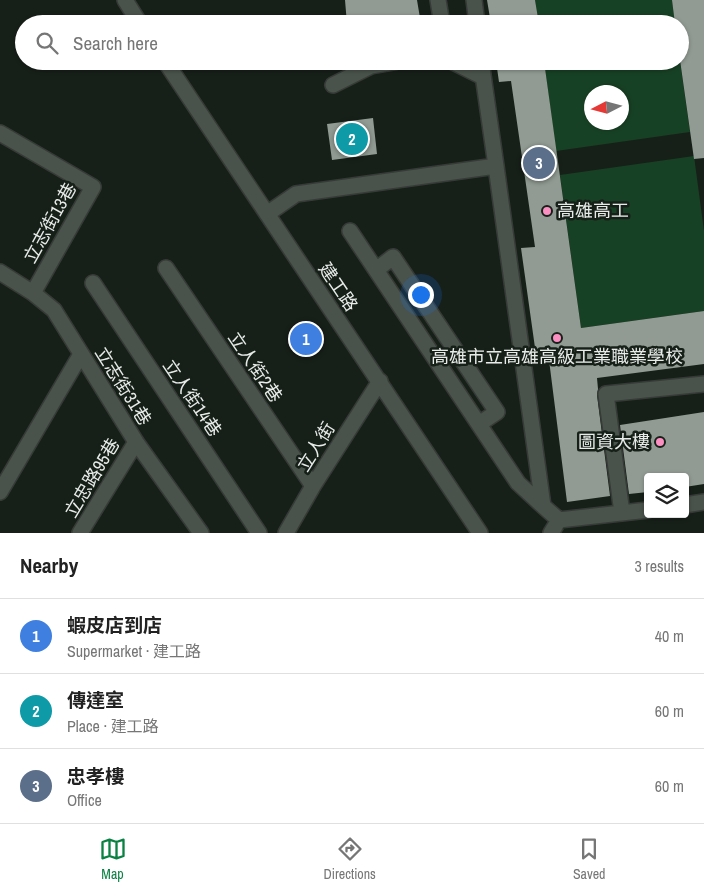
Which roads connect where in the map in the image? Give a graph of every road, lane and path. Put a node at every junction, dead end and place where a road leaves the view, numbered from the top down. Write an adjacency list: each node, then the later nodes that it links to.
1 (125, 0): 4 (street)
2 (438, 0): 5 (street)
3 (474, 0): 6 (street)
4 (134, 15)
5 (440, 15)
6 (476, 15)
7 (171, 70): 15 (street, 建工路)
8 (363, 70): 12 (street)
9 (470, 70): 11 (street)
10 (483, 70): 11 (street)
11 (484, 77): 14 (street)
12 (333, 85)
13 (0, 133): 21 (street, 立志街13巷)
14 (496, 166): 15 (street); 35 (street)
15 (267, 214): 27 (street, 建工路)
16 (350, 231): 18 (street)
17 (166, 268): 32 (street, 立人街2巷)
18 (376, 270): 22 (street); 23 (street)
19 (0, 272): 21 (street, 立志街31巷)
20 (93, 283): 41 (street, 立人街14巷)
21 (33, 293): 24 (street, 立志街31巷)
22 (426, 305): 23 (street); 25 (street)
23 (408, 318): 26 (street)
24 (81, 354): 30 (street, 立志街31巷); 31 (street)
25 (462, 359): 26 (street); 29 (street)
26 (444, 372): 29 (street)
27 (380, 381): 32 (street, 立人街); 43 (street, 建工路)
28 (704, 384): 37 (street)
29 (479, 424): 35 (street)
30 (136, 442): 39 (street, 立志街31巷); 40 (street, 立忠路95巷)
31 (3, 482)
32 (313, 486): 42 (street, 立人街)
33 (704, 502): 34 (street)
34 (689, 504)
35 (543, 506): 38 (street)
36 (644, 510): 37 (street)
37 (622, 513): 38 (street)
38 (560, 520): 44 (street)
39 (197, 531)
40 (80, 533)
41 (259, 533)
42 (286, 533)
43 (480, 533)
44 (551, 533)

